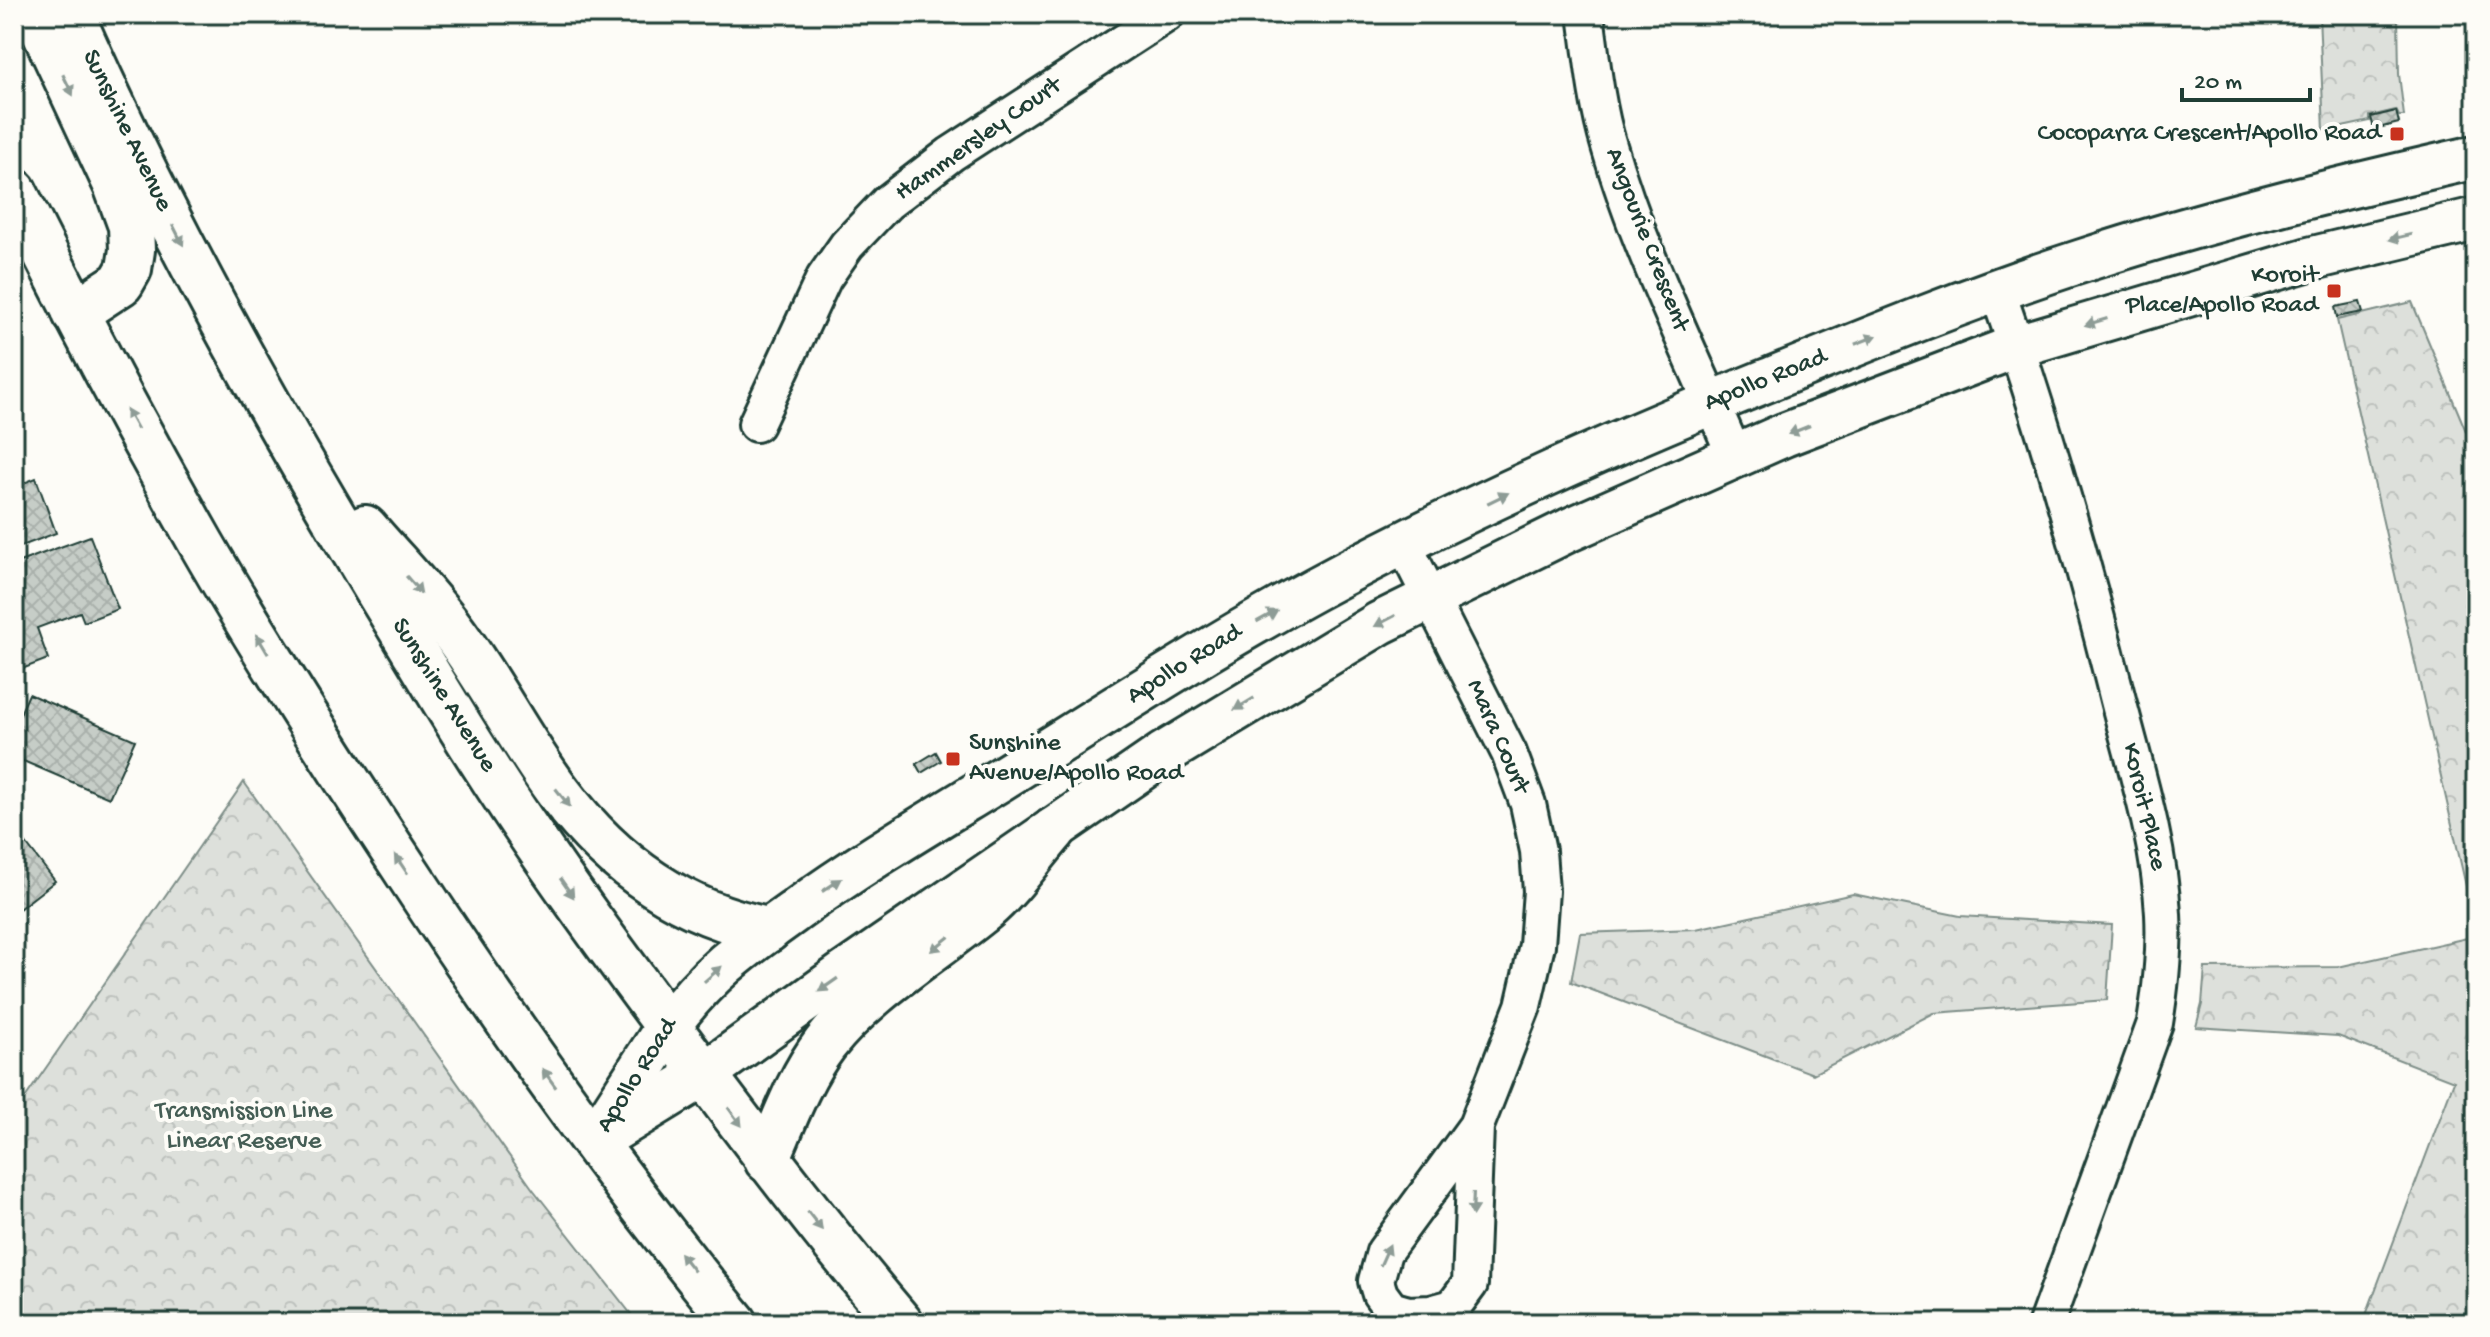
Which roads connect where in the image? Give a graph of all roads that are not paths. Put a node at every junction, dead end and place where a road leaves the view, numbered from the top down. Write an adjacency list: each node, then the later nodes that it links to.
1 (36, 14): 9 (main road, one-way to 9)
2 (71, 14): 13 (main road, Sunshine Avenue, one-way to 13)
3 (1167, 14): 12 (street, Hammersley Court)
4 (1586, 14): 11 (street, Angourie Crescent)
5 (2476, 157): 8 (street, Apollo Road)
6 (14, 191): 9 (main road)
7 (2476, 219): 10 (street, Apollo Road, one-way to 10)
8 (1997, 290): 10 (street, Koroit Place); 11 (street, Apollo Road, one-way to 8)
9 (75, 313): 22 (main road, one-way to 9)
10 (2017, 346): 14 (street, Apollo Road, one-way to 14); 26 (street, Koroit Place)
11 (1712, 402): 14 (street, Angourie Crescent); 15 (street, Apollo Road, one-way to 11)
12 (756, 424)
13 (290, 441): 18 (main road, one-way to 18); 19 (main road, Sunshine Avenue, one-way to 19)
14 (1735, 457): 16 (street, Apollo Road)
15 (1403, 543): 16 (street, Mara Court); 18 (street, Apollo Road, one-way to 15)
16 (1430, 598): 17 (street, Apollo Road, one-way to 17); 21 (street, Mara Court)
17 (1054, 830): 20 (street, Apollo Road, one-way to 20); 23 (main road, one-way to 23)
18 (768, 930): 19 (street, Apollo Road, one-way to 18)
19 (668, 1027): 20 (main road, Sunshine Avenue); 22 (main road, Apollo Road)
20 (704, 1074): 22 (main road, Apollo Road); 23 (main road, Sunshine Avenue, one-way to 23)
21 (1476, 1126): 21 (street, Mara Court, one-way to 21)
22 (595, 1140): 24 (main road, one-way to 22)
23 (767, 1160): 25 (main road, Sunshine Avenue, one-way to 25)
24 (735, 1323)
25 (900, 1323)
26 (2046, 1323)

